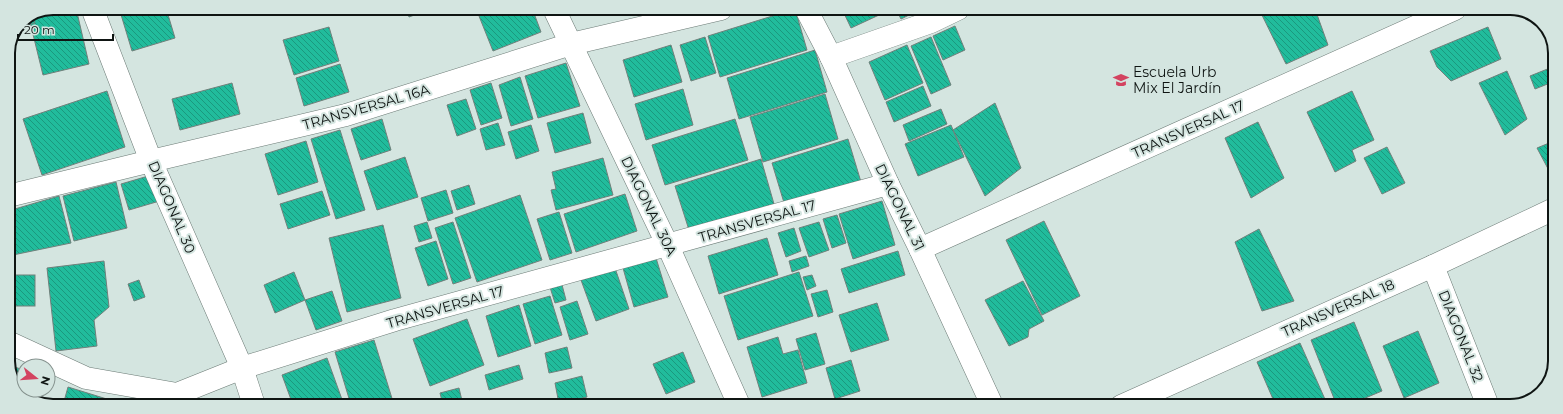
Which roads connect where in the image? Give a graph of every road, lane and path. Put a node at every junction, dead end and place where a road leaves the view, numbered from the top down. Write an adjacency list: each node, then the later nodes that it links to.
1 (95, 15): 9 (street, DIAGONAL 30)
2 (557, 15): 7 (street, DIAGONAL 30A)
3 (695, 15): 7 (street, TRANSVERSAL 16A)
4 (809, 15): 8 (street, DIAGONAL 31)
5 (946, 15): 8 (street)
6 (1442, 15): 14 (street, TRANSVERSAL 17)
7 (570, 44): 9 (street, TRANSVERSAL 16A); 13 (street, DIAGONAL 30A)
8 (831, 56): 10 (street, DIAGONAL 31)
9 (151, 160): 11 (street, TRANSVERSAL 16A); 17 (street, DIAGONAL 30)
10 (888, 184): 13 (street, TRANSVERSAL 17); 14 (street, DIAGONAL 31)
11 (15, 194)
12 (1548, 212): 15 (street, TRANSVERSAL 18)
13 (668, 246): 17 (street, TRANSVERSAL 17); 19 (street, DIAGONAL 30A)
14 (920, 249): 20 (street, DIAGONAL 31)
15 (1433, 266): 21 (street, TRANSVERSAL 18); 22 (street, DIAGONAL 32)
16 (15, 345): 17 (street, TRANSVERSAL 17)
17 (242, 368): 18 (street, DIAGONAL 30)
18 (252, 399)
19 (736, 399)
20 (989, 399)
21 (1137, 399)
22 (1485, 399)

